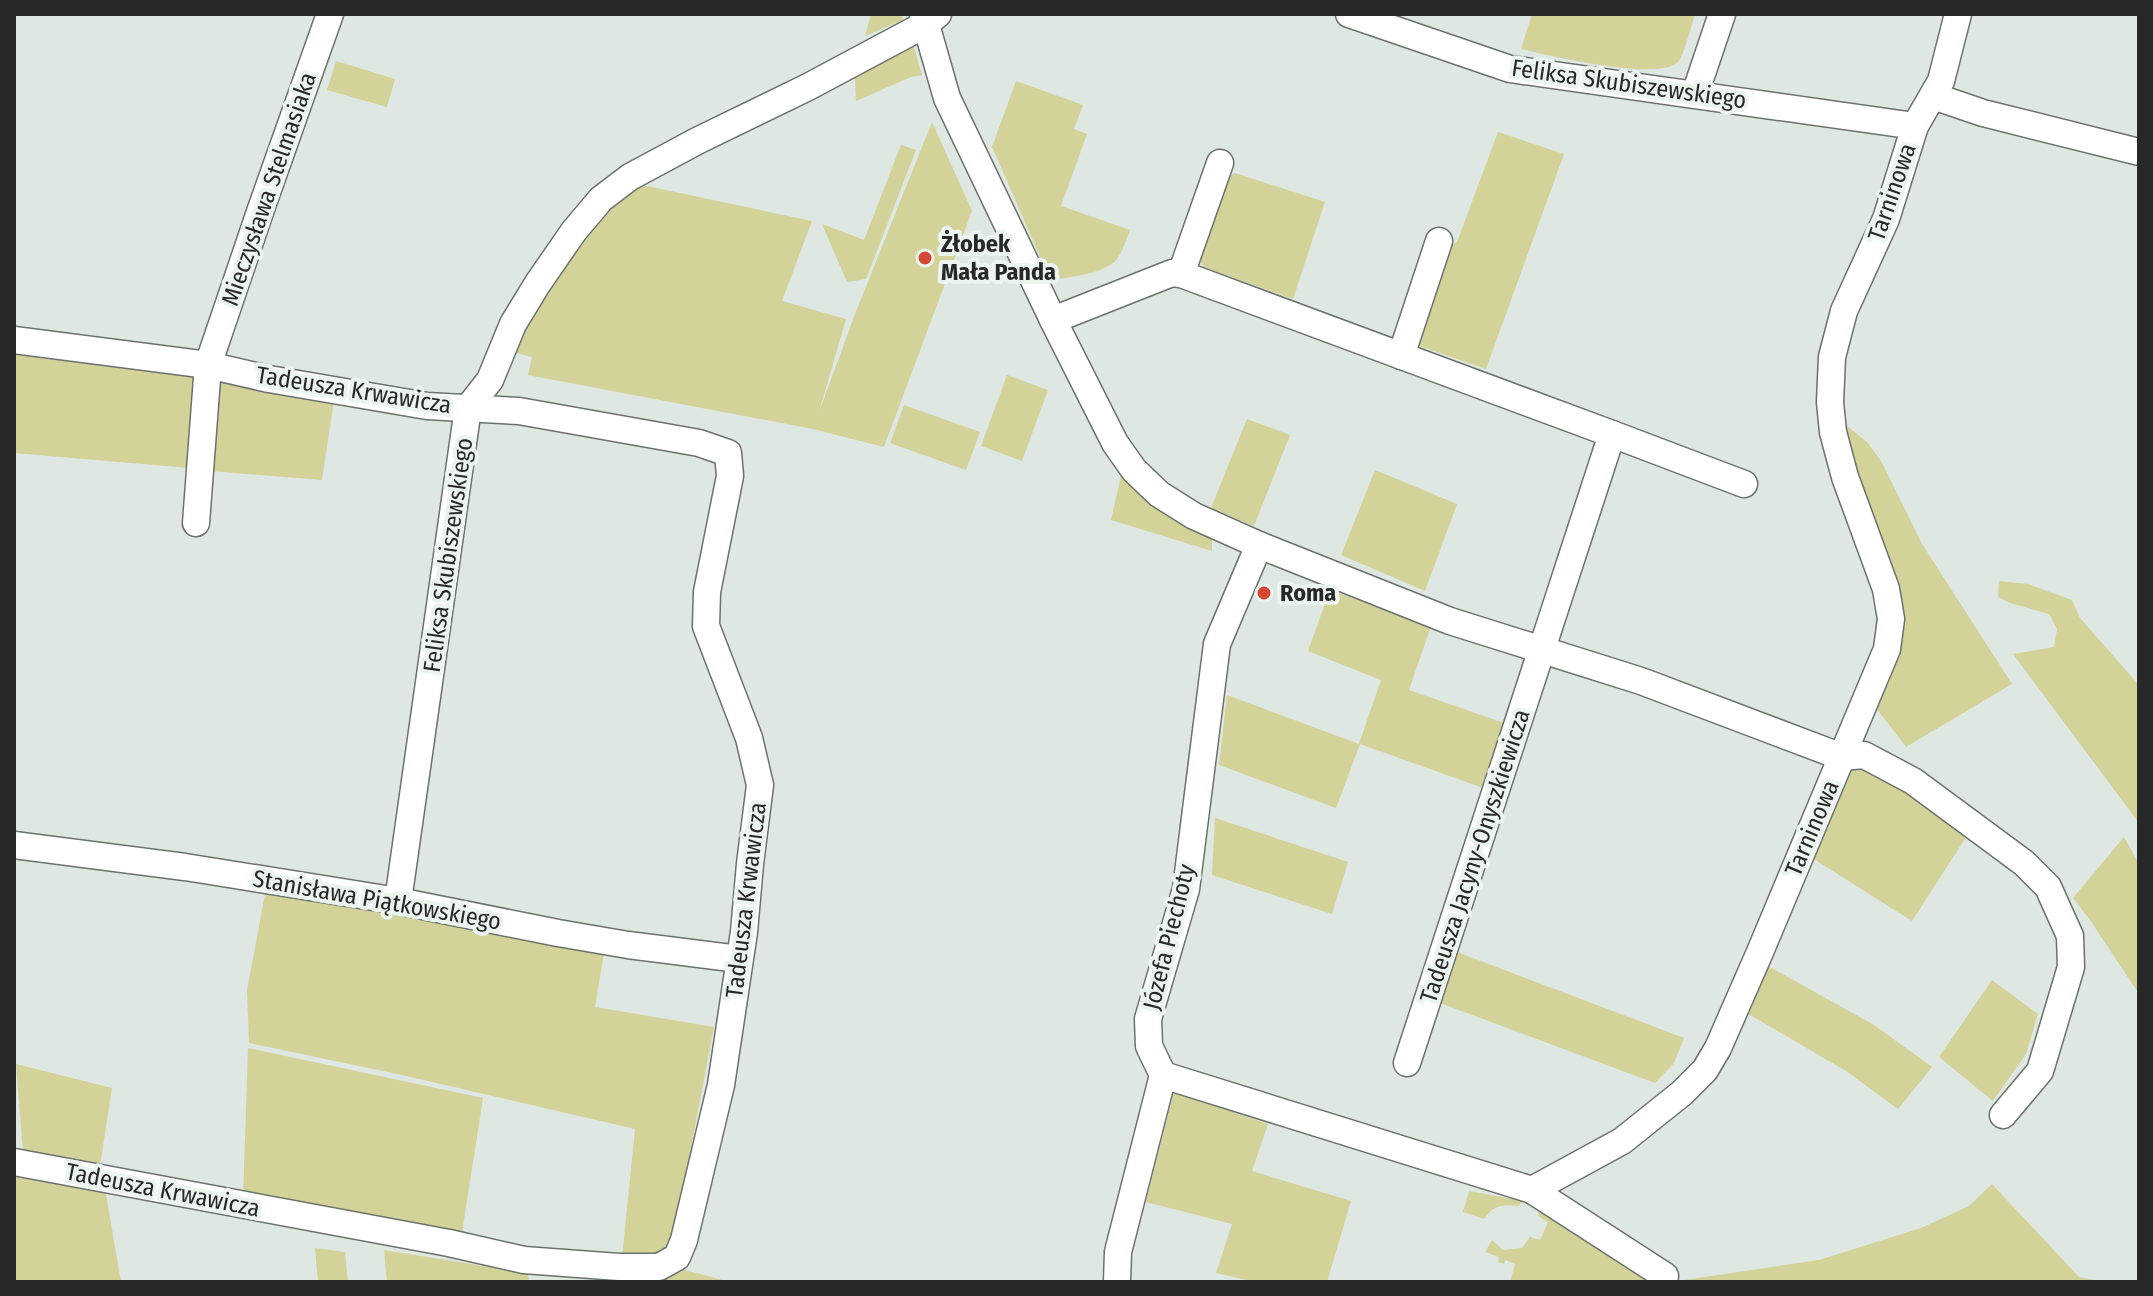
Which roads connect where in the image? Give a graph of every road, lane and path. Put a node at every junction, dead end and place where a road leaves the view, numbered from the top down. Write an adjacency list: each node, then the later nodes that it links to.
1 (330, 14): 16 (street, Mieczysława Stelmasiaka)
2 (1349, 14): 6 (street, Feliksa Skubiszewskiego)
3 (1722, 14): 6 (street)
4 (1958, 14): 7 (street, Tarninowa)
5 (929, 17): 13 (street); 17 (street, Feliksa Skubiszewskiego)
6 (1695, 94): 8 (street, Feliksa Skubiszewskiego)
7 (1933, 96): 8 (street, Tarninowa); 9 (street)
8 (1915, 126): 23 (street, Tarninowa)
9 (2139, 152)
10 (1220, 163): 12 (street)
11 (1439, 241): 15 (street)
12 (1181, 274): 13 (street); 15 (street)
13 (1053, 320): 21 (street)
14 (14, 340): 16 (street, Tadeusza Krwawicza)
15 (1401, 356): 18 (street)
16 (208, 365): 17 (street, Tadeusza Krwawicza); 20 (street, Mieczysława Stelmasiaka)
17 (468, 408): 25 (street, Feliksa Skubiszewskiego); 26 (street, Tadeusza Krwawicza)
18 (1612, 434): 19 (street); 22 (street, Tadeusza Jacyny-Onyszkiewicza)
19 (1744, 484)
20 (196, 523)
21 (1259, 545): 22 (street); 28 (street, Józefa Piechoty)
22 (1544, 649): 23 (street); 27 (street, Tadeusza Jacyny-Onyszkiewicza)
23 (1842, 757): 29 (street); 31 (street, Tarninowa)
24 (14, 845): 25 (street, Stanisława Piątkowskiego)
25 (398, 901): 26 (street, Stanisława Piątkowskiego)
26 (739, 959): 30 (street, Tadeusza Krwawicza)
27 (1407, 1063)
28 (1163, 1075): 31 (street); 33 (street)
29 (2003, 1115)
30 (14, 1162)
31 (1532, 1190): 32 (street)
32 (1665, 1276)
33 (1117, 1282)

